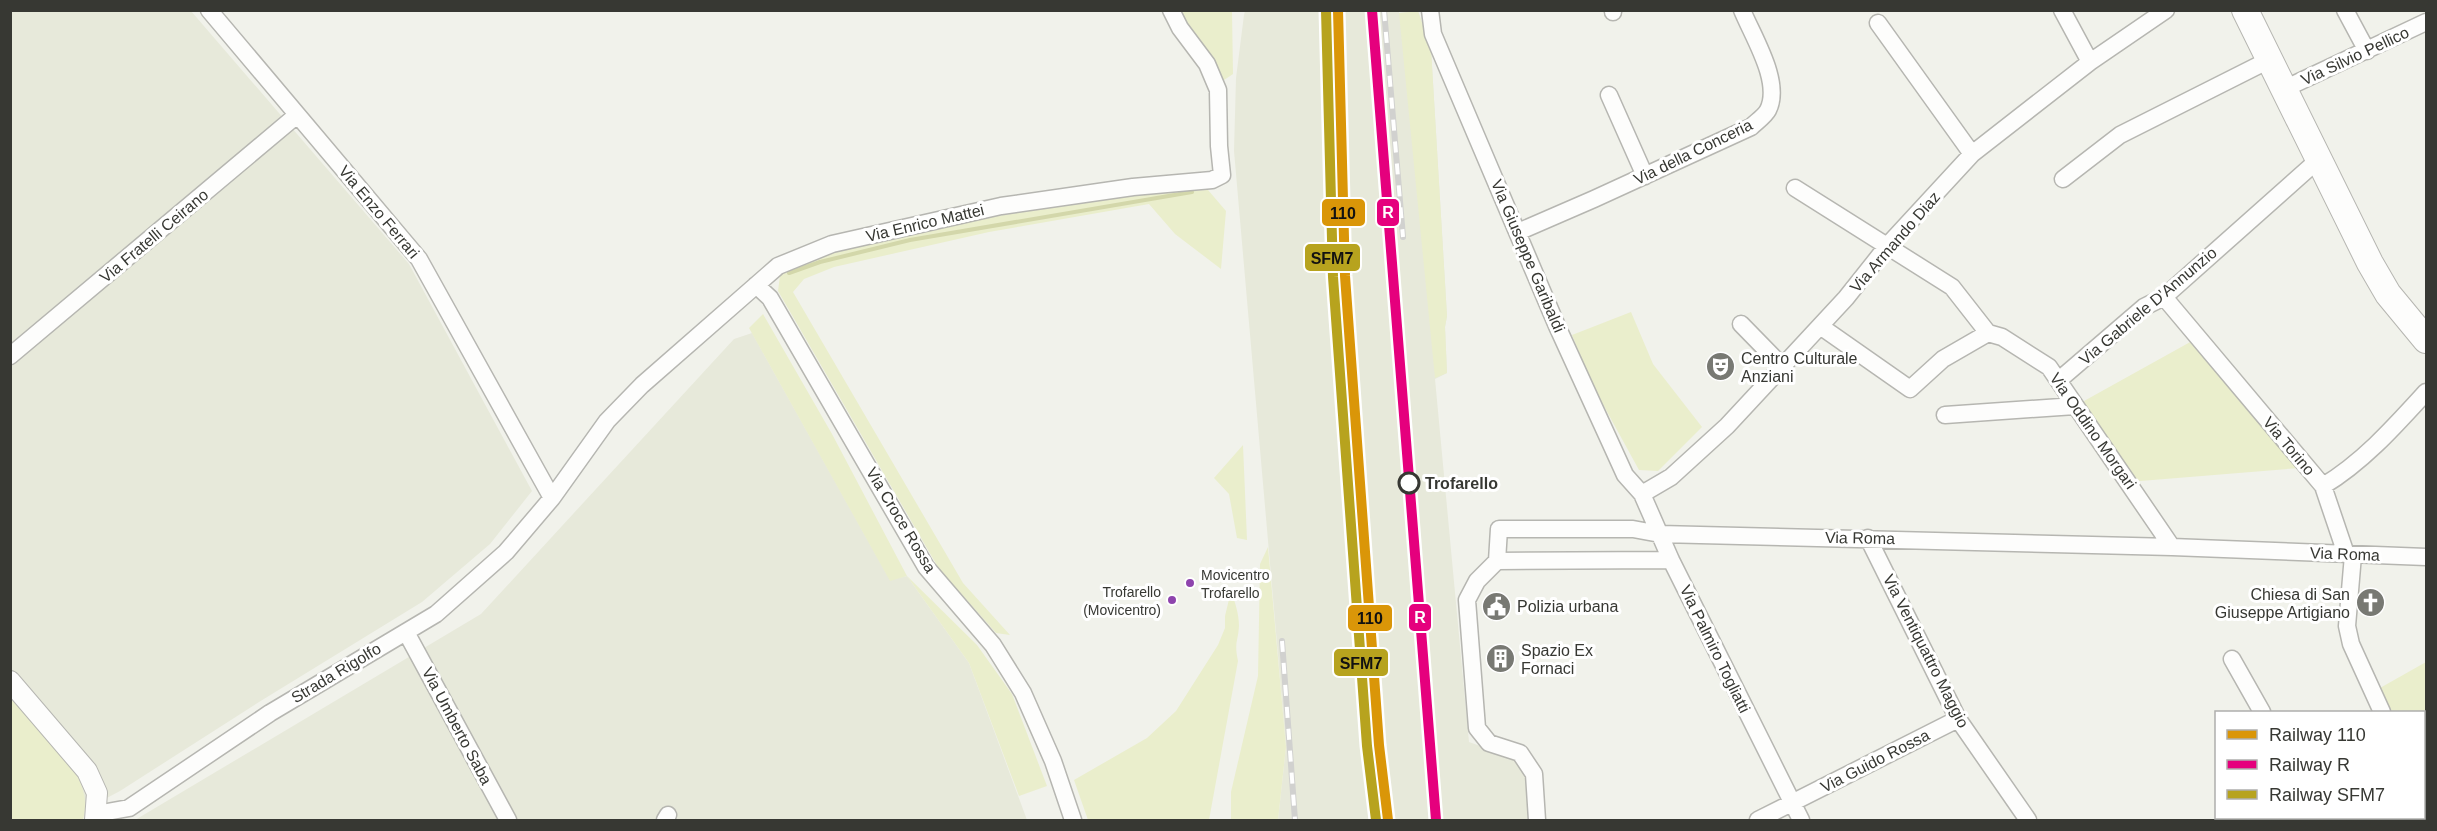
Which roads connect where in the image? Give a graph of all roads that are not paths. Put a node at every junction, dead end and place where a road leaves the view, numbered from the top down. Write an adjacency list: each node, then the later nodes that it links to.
1 (209, 10): 16 (street, Via Enzo Ferrari)
2 (1171, 10): 24 (street, Via Enrico Mattei)
3 (1742, 10): 19 (street, Via della Conceria)
4 (2062, 10): 13 (street)
5 (2166, 10): 13 (street, Via Armando Diaz)
6 (2245, 10): 12 (main road)
7 (2345, 10): 11 (street)
8 (1430, 11): 22 (street, Via Giuseppe Garibaldi)
9 (2427, 22): 11 (street, Via Silvio Pellico)
10 (1878, 23): 17 (street)
11 (2367, 51): 14 (street, Via Silvio Pellico)
12 (2270, 60): 14 (main road); 20 (street)
13 (2090, 62): 17 (street, Via Armando Diaz)
14 (2284, 89): 18 (main road)
15 (1609, 95): 19 (street)
16 (297, 115): 30 (street, Via Fratelli Ceirano); 38 (street, Via Enzo Ferrari)
17 (1972, 154): 23 (street, Via Armando Diaz)
18 (2318, 160): 25 (street, Via Gabriele D'Annunzio); 29 (main road)
19 (1645, 176): 22 (street, Via della Conceria)
20 (2063, 179)
21 (1795, 188): 23 (street, Via Oddino Morgari)
22 (1518, 232): 37 (street, Via Giuseppe Garibaldi)
23 (1888, 245): 27 (street, Via Armando Diaz); 28 (street, Via Oddino Morgari)
24 (756, 285): 38 (street, Via Enrico Mattei); 55 (street, Via Croce Rossa)
25 (2164, 297): 32 (street, Via Gabriele D'Annunzio); 36 (street, Via Torino)
26 (1741, 324): 31 (street)
27 (1820, 326): 28 (street); 31 (street, Via Armando Diaz)
28 (1988, 333): 32 (street, Via Oddino Morgari)
29 (2427, 340)
30 (10, 356)
31 (1783, 367): 37 (street, Via Armando Diaz)
32 (2060, 380): 34 (street, Via Oddino Morgari)
33 (2427, 392): 36 (street, Via Torino)
34 (2075, 406): 35 (street); 41 (street, Via Oddino Morgari)
35 (1945, 415)
36 (2323, 486): 42 (street)
37 (1642, 494): 39 (street, Via Palmiro Togliatti)
38 (552, 498): 46 (street, Strada Rigolfo)
39 (1660, 534): 40 (street, Via Roma); 44 (street, Via Palmiro Togliatti); 45 (street, Via Roma)
40 (1868, 538): 41 (street, Via Roma); 51 (street, Via Ventiquattro Maggio)
41 (2172, 547): 42 (street, Via Roma)
42 (2350, 554): 43 (street, Via Roma); 50 (street)
43 (2427, 557)
44 (1671, 560): 45 (street); 52 (street, Via Palmiro Togliatti)
45 (1497, 561): 56 (street)
46 (406, 632): 53 (street, Strada Rigolfo); 54 (street, Via Umberto Saba)
47 (2232, 659): 49 (street)
48 (10, 681): 53 (street)
49 (2261, 711)
50 (2382, 711)
51 (1958, 719): 52 (street, Via Guido Rossa); 59 (street, Via Ventiquattro Maggio)
52 (1792, 803): 57 (street); 58 (street, Via Palmiro Togliatti)
53 (96, 817)
54 (508, 820)
55 (1073, 820)
56 (1537, 820)
57 (1758, 820)
58 (1801, 820)
59 (2028, 820)

